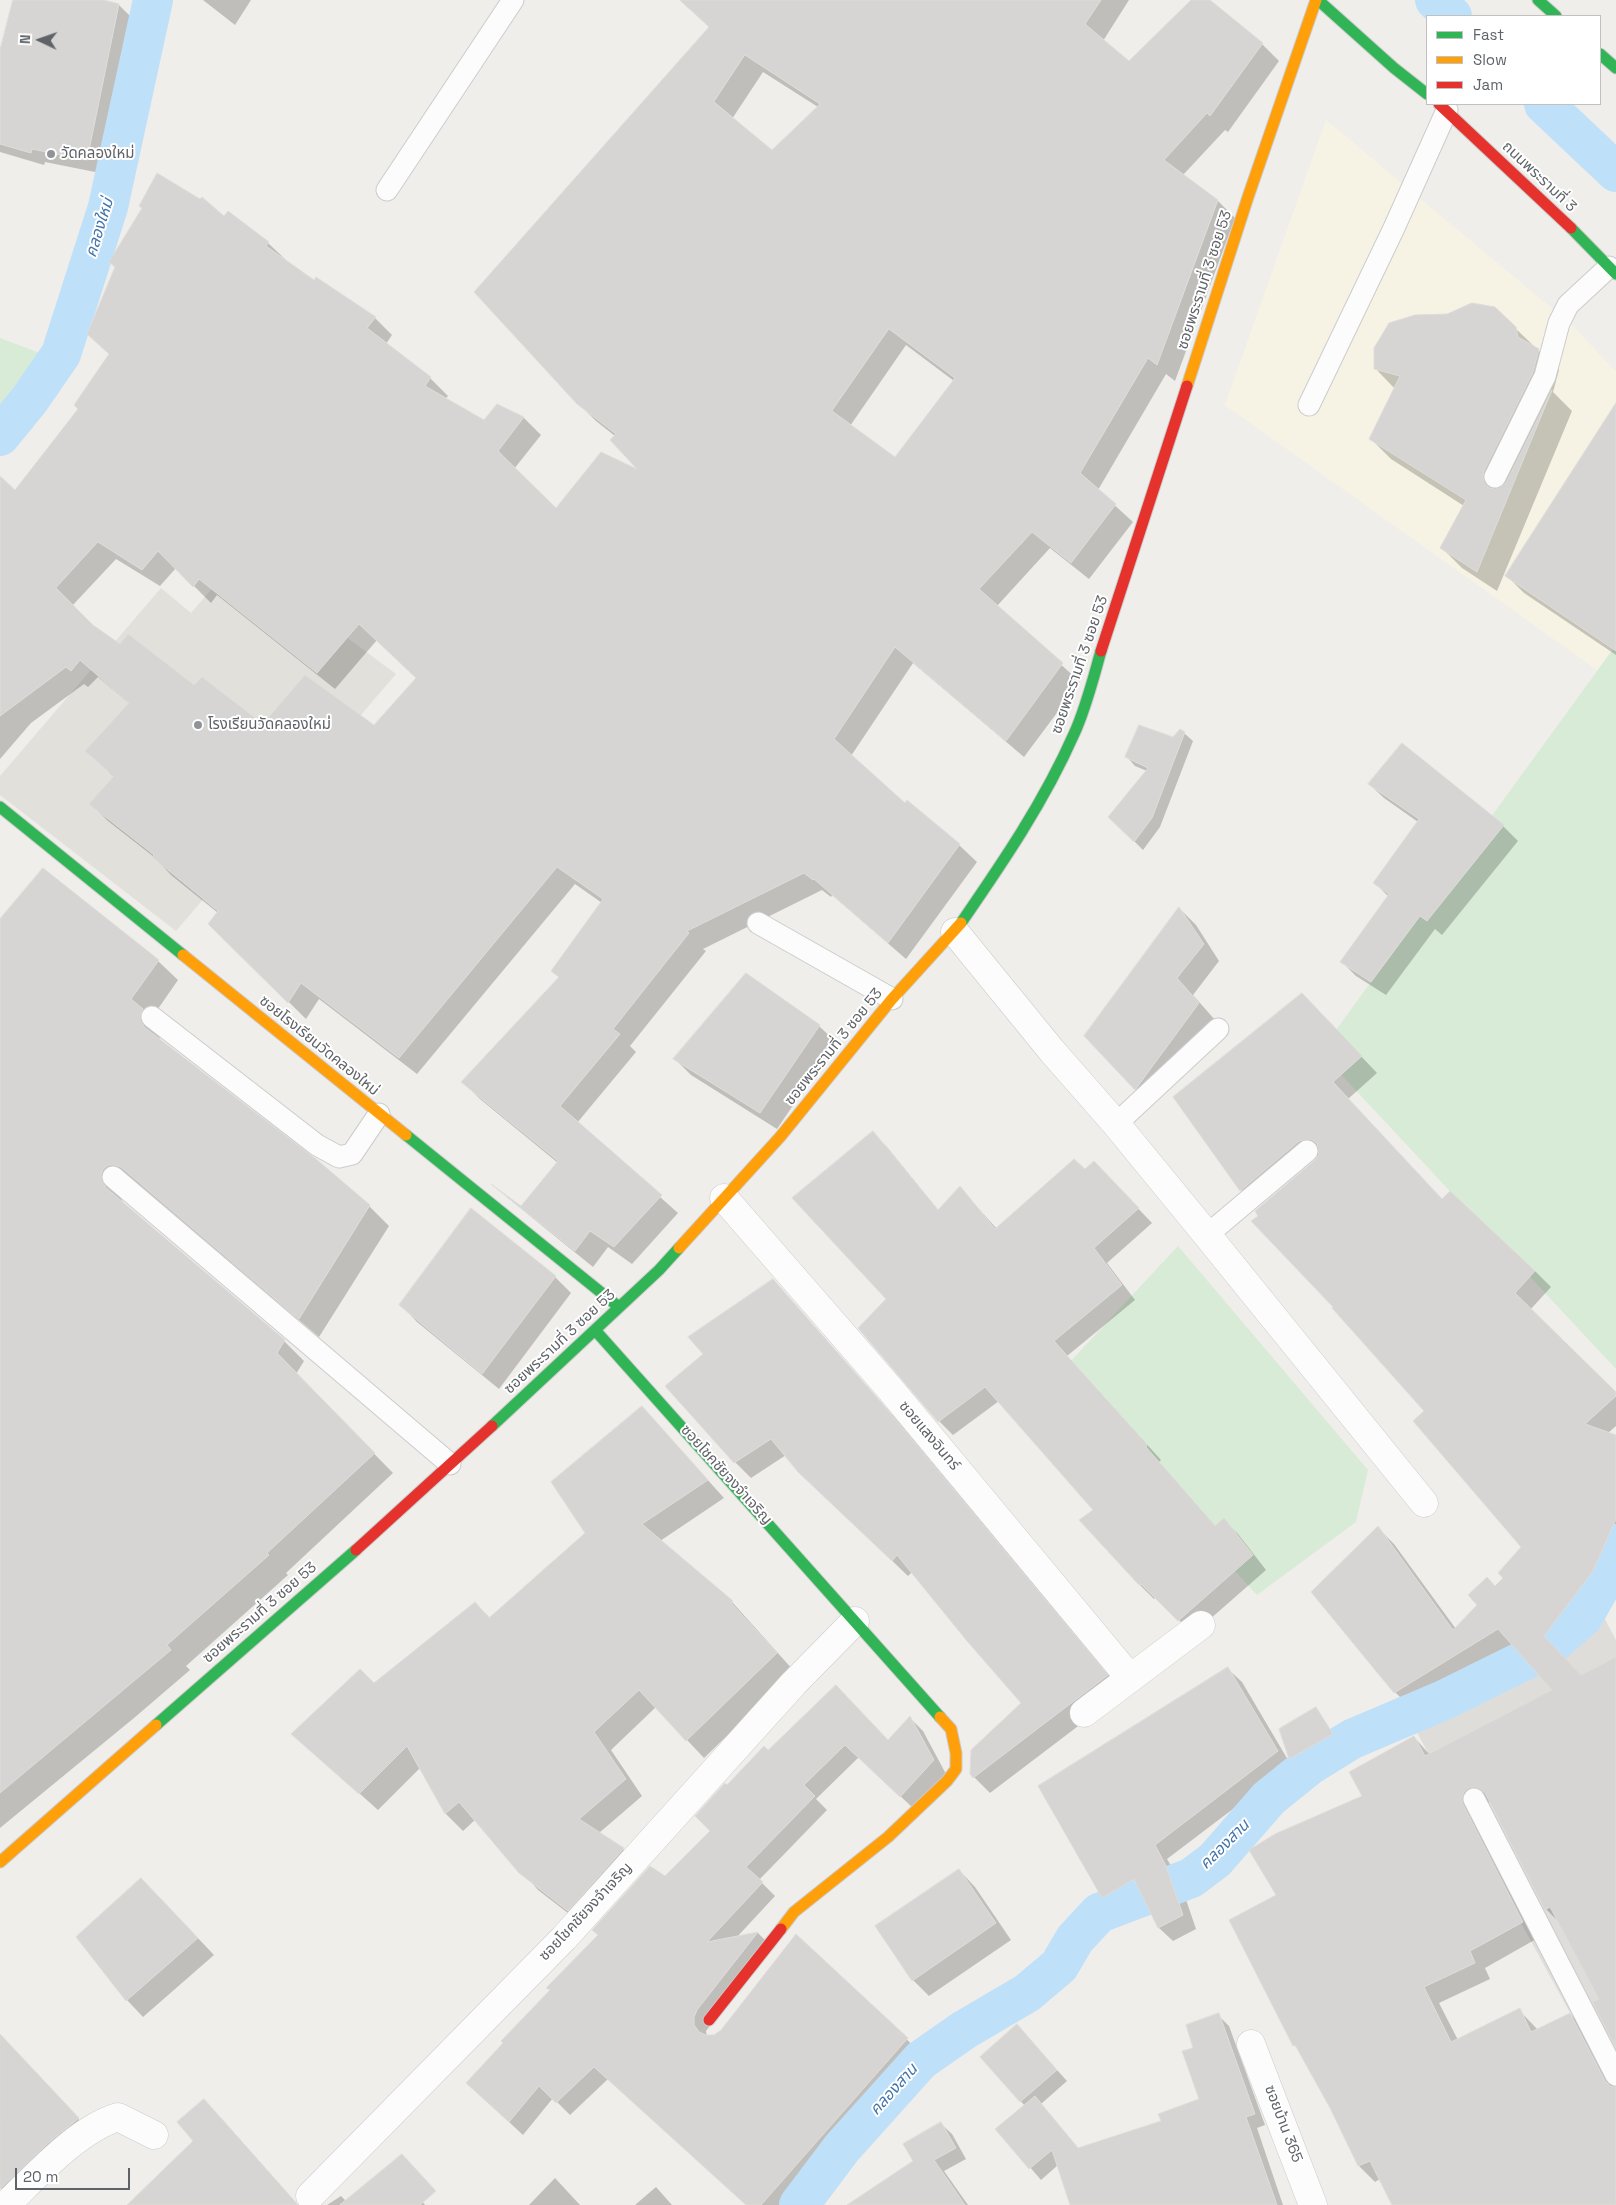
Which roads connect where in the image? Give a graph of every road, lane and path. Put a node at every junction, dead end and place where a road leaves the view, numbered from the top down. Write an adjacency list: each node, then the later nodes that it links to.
1 (513, 0): 9 (lane)
2 (1317, 0): 7 (street); 15 (street, ซอยพระรามที่ 3 ซอย 53)
3 (1538, 0): 4 (street)
4 (1555, 15)
5 (1601, 55): 6 (street)
6 (1616, 68)
7 (1426, 93)
8 (1443, 107): 10 (street, ถนนพระรามที่ 3); 11 (lane)
9 (387, 190)
10 (1612, 271): 12 (lane)
11 (1309, 405)
12 (1495, 476)
13 (0, 807): 19 (street, ซอยโรงเรียนวัดคลองใหม่)
14 (758, 923): 16 (lane)
15 (955, 932): 16 (street, ซอยพระรามที่ 3 ซอย 53); 20 (street)
16 (892, 999): 23 (street, ซอยพระรามที่ 3 ซอย 53)
17 (152, 1017): 19 (lane)
18 (1218, 1029): 20 (lane)
19 (378, 1114): 25 (street, ซอยโรงเรียนวัดคลองใหม่)
20 (1116, 1124): 24 (street)
21 (1307, 1151): 24 (lane)
22 (113, 1177): 27 (lane)
23 (724, 1198): 25 (street, ซอยพระรามที่ 3 ซอย 53); 31 (street, ซอยแสงอินทร์)
24 (1207, 1235): 28 (street)
25 (620, 1307): 26 (street, ซอยพระรามที่ 3 ซอย 53)
26 (595, 1330): 27 (street, ซอยพระรามที่ 3 ซอย 53); 29 (street, ซอยโชคชัยจงจำเจริญ)
27 (450, 1464): 34 (street, ซอยพระรามที่ 3 ซอย 53)
28 (1424, 1503)
29 (855, 1622): 35 (street, ซอยโชคชัยจงจำเจริญ); 39 (street, ซอยโชคชัยจงจำเจริญ)
30 (1201, 1625): 31 (street)
31 (1130, 1678): 32 (street)
32 (1084, 1713)
33 (1474, 1799): 37 (lane)
34 (0, 1862)
35 (709, 2020)
36 (1252, 2044): 41 (street, ซอยบ้าน 365)
37 (1616, 2075)
38 (154, 2136): 40 (street)
39 (310, 2196)
40 (6, 2205)
41 (1313, 2205)

